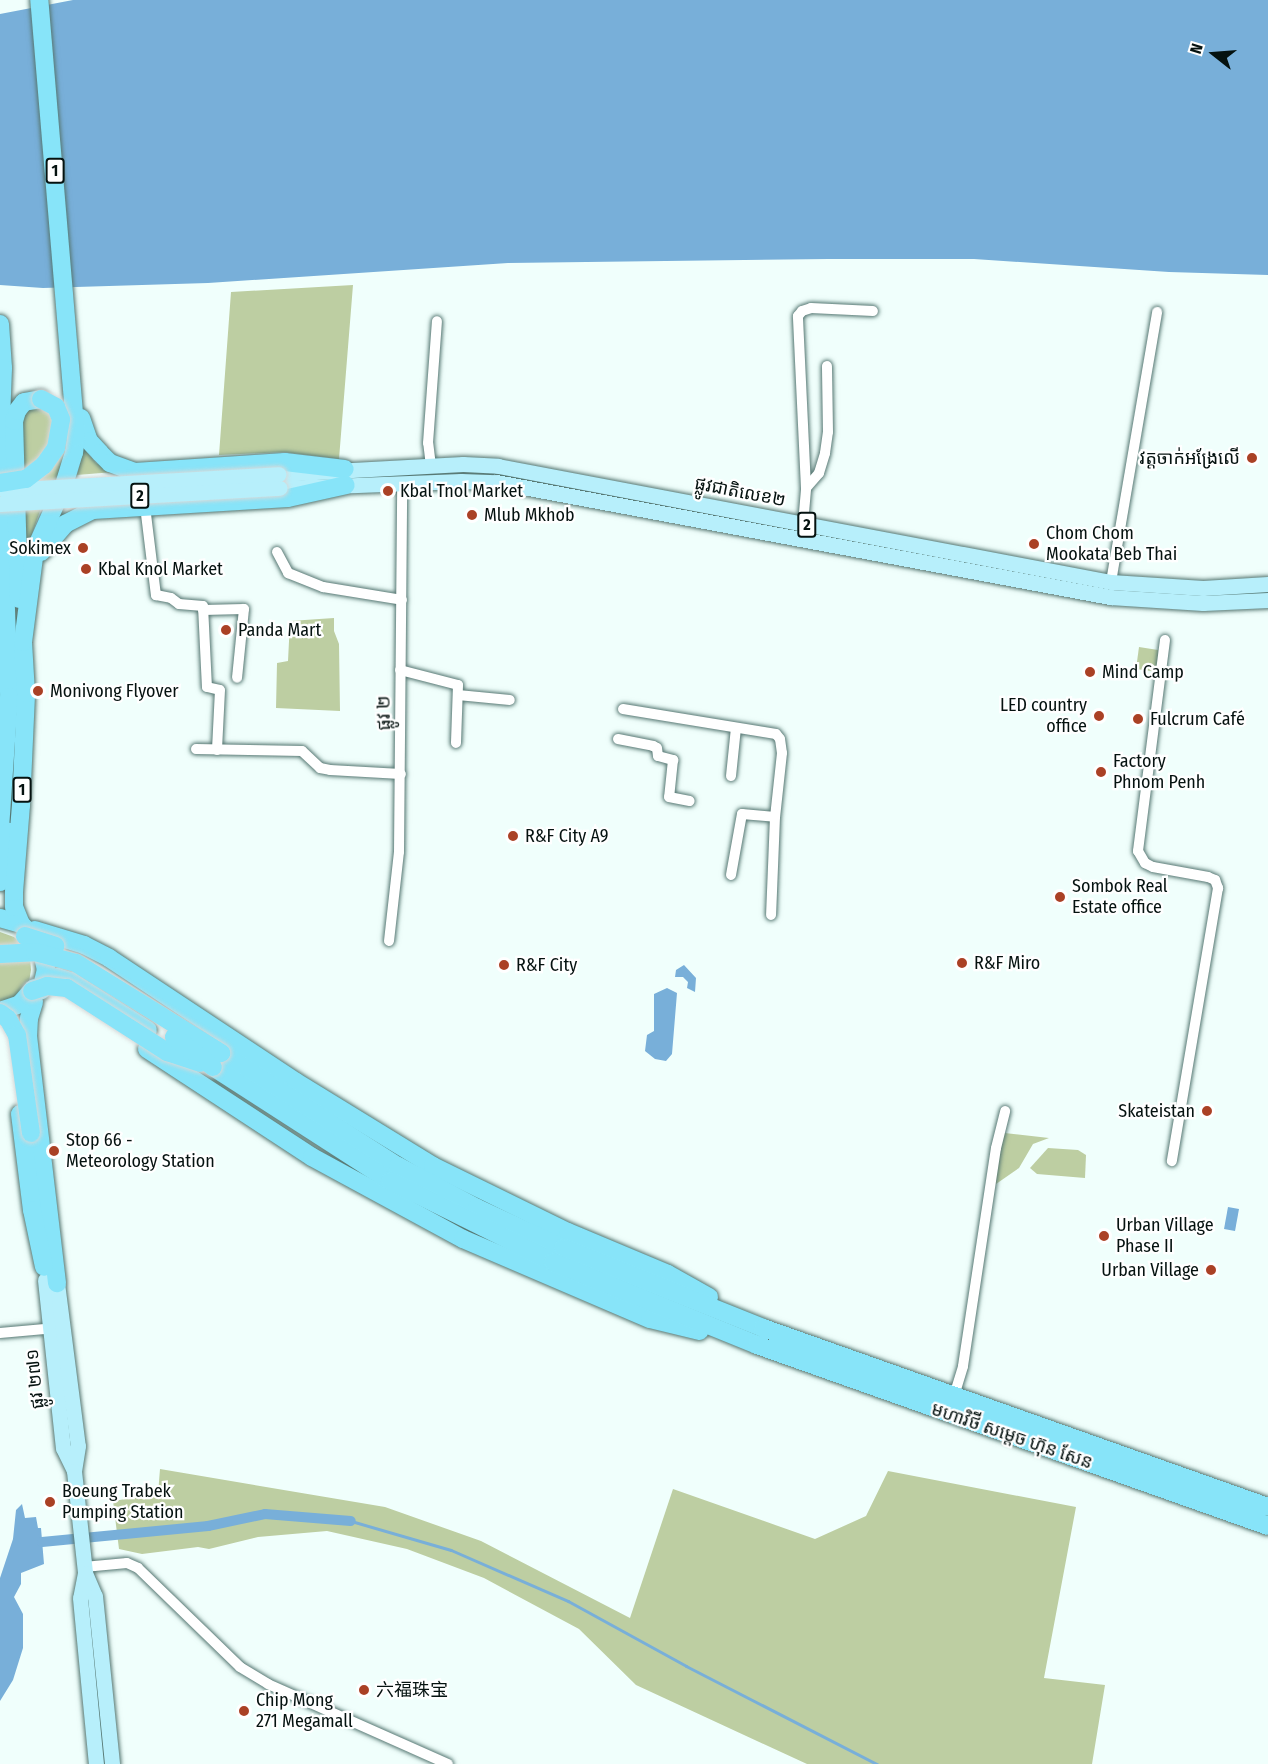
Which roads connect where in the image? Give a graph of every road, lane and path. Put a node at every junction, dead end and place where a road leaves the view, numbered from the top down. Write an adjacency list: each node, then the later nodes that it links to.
1 (39, 0): 7 (highway, 1)
2 (873, 311): 14 (street)
3 (1156, 312): 23 (street)
4 (437, 321): 9 (street)
5 (0, 324): 8 (highway, 1)
6 (827, 366): 14 (street)
7 (75, 400): 10 (highway); 26 (highway, 1)
8 (1, 406): 24 (highway, 1)
9 (431, 466): 10 (main road, ផ្លូវជាតិលេខ២ / 2); 18 (main road, ផ្លូវជាតិលេខ២ / 2)
10 (346, 477): 11 (main road, 2); 13 (main road, ផ្លូវជាតិលេខ២ / 2); 17 (highway)
11 (280, 481): 15 (main road, 2, bridge); 16 (main road, 2, bridge)
12 (0, 483): 31 (highway, bridge)
13 (402, 484): 19 (main road, ផ្លូវជាតិលេខ២ / 2); 27 (street, ផ្លូវ ២)
14 (806, 488): 18 (street)
15 (0, 490)
16 (0, 504)
17 (145, 506): 26 (highway); 29 (street)
18 (803, 524): 19 (main road, ផ្លូវជាតិលេខ២ / 2)
19 (887, 548): 22 (main road, ផ្លូវជាតិលេខ២ / 2)
20 (277, 552): 27 (street)
21 (0, 565): 24 (highway)
22 (1052, 580): 23 (main road, ផ្លូវជាតិលេខ២ / 2); 28 (main road, ផ្លូវជាតិលេខ២ / 2)
23 (1111, 582): 25 (main road, ផ្លូវជាតិលេខ២ / 2)
24 (6, 584): 31 (highway, 1)
25 (1268, 584)
26 (29, 591): 31 (highway, 1)
27 (402, 600): 32 (street, ផ្លូវ ២)
28 (1268, 600)
29 (203, 610): 33 (street); 42 (street)
30 (1165, 640): 63 (street)
31 (18, 650): 37 (highway, 1); 46 (highway); 54 (highway, 1)
32 (400, 670): 34 (street); 43 (street, ផ្លូវ ២)
33 (237, 678)
34 (458, 695): 35 (street); 40 (street)
35 (510, 700)
36 (623, 709): 38 (street)
37 (0, 723)
38 (736, 728): 44 (street); 47 (street)
39 (618, 739): 45 (street)
40 (456, 743)
41 (196, 749): 42 (street)
42 (217, 750): 43 (street)
43 (401, 774): 55 (street, ផ្លូវ ២)
44 (731, 777)
45 (690, 801)
46 (8, 806): 48 (highway); 50 (highway)
47 (774, 817): 49 (street); 51 (street)
48 (0, 830)
49 (731, 875)
50 (0, 882)
51 (771, 915)
52 (0, 918): 54 (highway)
53 (0, 925): 54 (highway)
54 (24, 929): 58 (highway, bridge); 61 (highway, bridge)
55 (389, 941)
56 (0, 954): 61 (highway, bridge)
57 (0, 966): 61 (highway, bridge)
58 (37, 993): 59 (highway); 60 (highway); 61 (highway, bridge); 67 (highway)
59 (0, 1012): 65 (highway, bridge)
60 (0, 1021): 65 (highway)
61 (211, 1061): 64 (highway); 66 (highway)
62 (1005, 1110): 71 (street)
63 (1172, 1161)
64 (364, 1166): 66 (highway); 66 (highway)
65 (41, 1246): 67 (highway)
66 (621, 1281): 70 (highway); 70 (highway)
67 (51, 1282): 68 (main road, ផ្លូវ ២៧១)
68 (56, 1328): 69 (street); 74 (main road, ផ្លូវ ២៧១)
69 (0, 1334)
70 (760, 1337): 71 (highway, មហាវិថី សម្តេច ហ៊ុន សែន); 73 (highway, មហាវិថី សម្តេច ហ៊ុន សែន)
71 (954, 1396): 72 (highway, មហាវិថី សម្តេច ហ៊ុន សែន)
72 (1268, 1507)
73 (1268, 1526)
74 (84, 1567): 75 (main road, ផ្លូវ ២៧១); 76 (main road, ផ្លូវ ២៧១); 77 (street)
75 (96, 1764)
76 (112, 1764)
77 (448, 1764)

